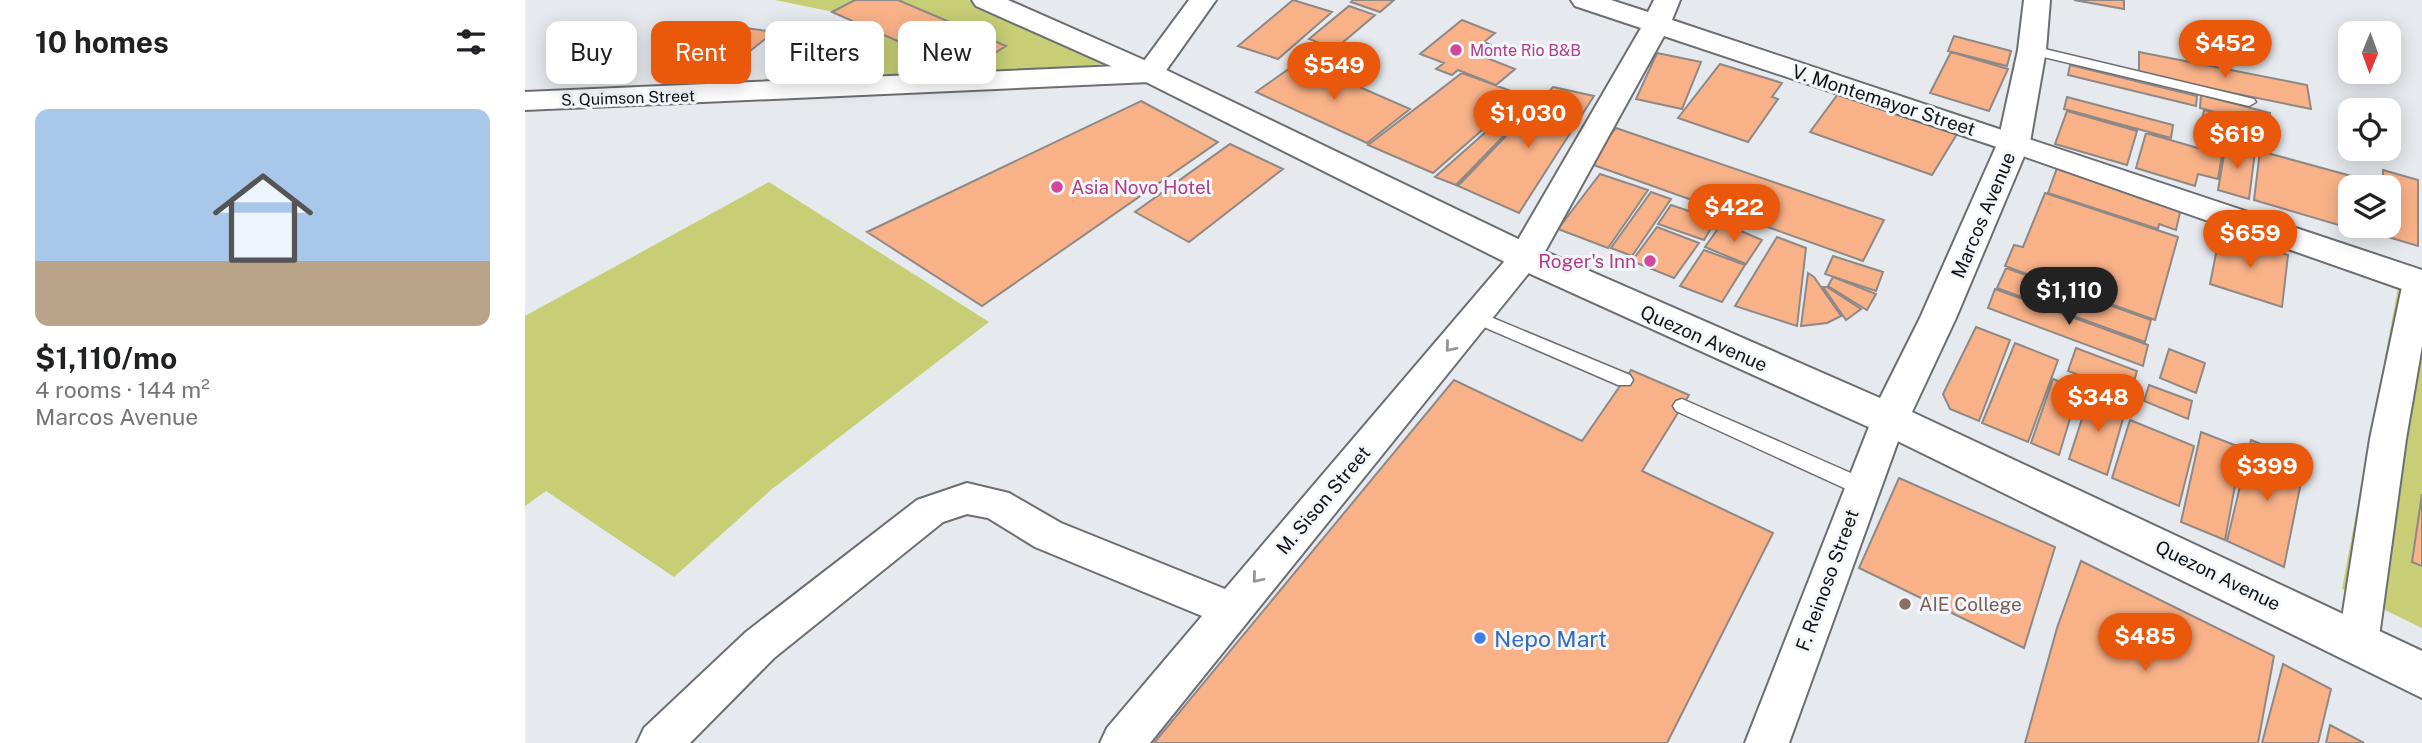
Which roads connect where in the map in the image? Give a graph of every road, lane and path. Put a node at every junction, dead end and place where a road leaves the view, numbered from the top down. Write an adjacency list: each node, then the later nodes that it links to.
1 (985, 0): 7 (main road, Quezon Avenue)
2 (1203, 0): 7 (main road)
3 (1584, 0): 5 (main road, V. Montemayor Street)
4 (2037, 0): 6 (main road, Marcos Avenue)
5 (1661, 13): 10 (main road, V. Montemayor Street); 11 (main road)
6 (2032, 50): 9 (lane); 10 (main road, Marcos Avenue)
7 (1150, 74): 8 (main road, S. Quimson Street); 11 (main road, Quezon Avenue)
8 (525, 101)
9 (2249, 102)
10 (2014, 142): 12 (main road, V. Montemayor Street); 16 (main road, Marcos Avenue)
11 (1525, 257): 13 (street, M. Sison Street); 16 (main road, Quezon Avenue)
12 (2420, 283): 19 (street)
13 (1476, 317): 14 (lane); 18 (street, M. Sison Street, one-way to 18)
14 (1624, 380)
15 (1682, 406): 17 (lane)
16 (1889, 419): 17 (street, F. Reinoso Street); 19 (main road, Quezon Avenue)
17 (1862, 487): 23 (street, F. Reinoso Street)
18 (1231, 610): 21 (street); 22 (street, M. Sison Street)
19 (2358, 644): 20 (main road, Quezon Avenue)
20 (2422, 675)
21 (659, 743)
22 (1122, 743)
23 (1767, 743)

